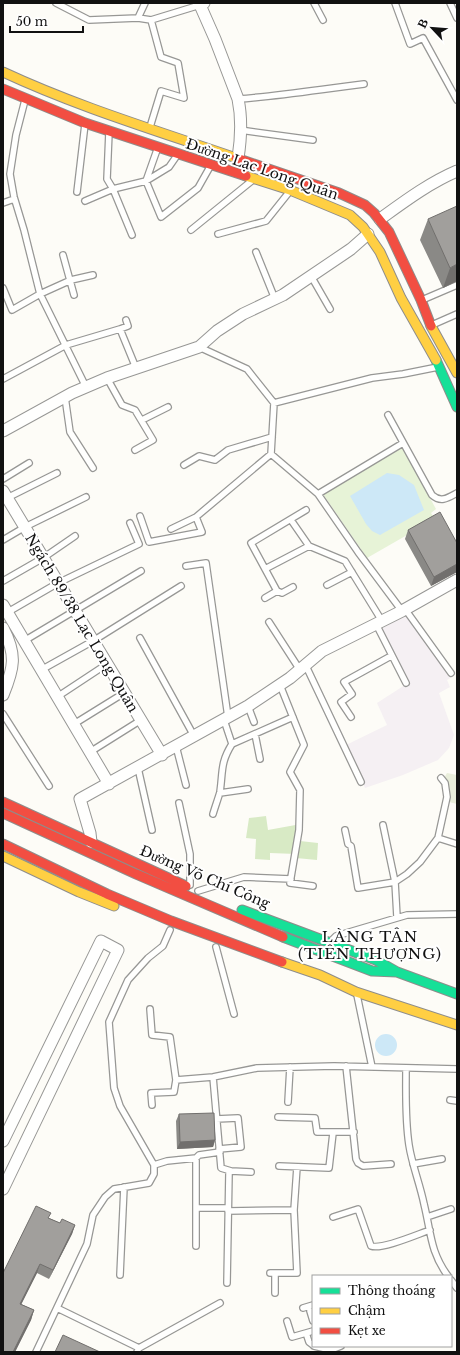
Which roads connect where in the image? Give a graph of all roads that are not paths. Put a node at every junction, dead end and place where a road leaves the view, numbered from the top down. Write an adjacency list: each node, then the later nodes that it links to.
1 (56, 3): 7 (lane)
2 (145, 3): 8 (lane)
3 (314, 3): 11 (lane)
4 (395, 3): 17 (lane)
5 (450, 3): 9 (lane)
6 (202, 4): 10 (lane); 16 (street)
7 (67, 6): 8 (lane)
8 (138, 18): 10 (lane)
9 (457, 18)
10 (151, 20): 19 (lane)
11 (323, 20)
12 (3, 72): 19 (main road, Đường Lạc Long Quân)
13 (364, 84): 16 (lane)
14 (3, 89): 15 (main road, Đường Lạc Long Quân)
15 (25, 99): 18 (main road, Đường Lạc Long Quân); 34 (lane)
16 (238, 99): 20 (street)
17 (457, 100)
18 (85, 123): 21 (main road, Đường Lạc Long Quân); 33 (lane)
19 (149, 129): 24 (main road, Đường Lạc Long Quân)
20 (240, 130): 22 (lane); 26 (street)
21 (109, 131): 23 (main road, Đường Lạc Long Quân); 31 (lane)
22 (312, 140)
23 (158, 146): 25 (main road, Đường Lạc Long Quân); 30 (lane)
24 (211, 149): 26 (main road, Đường Lạc Long Quân); 27 (main road)
25 (178, 154): 27 (main road, Đường Lạc Long Quân); 30 (lane)
26 (238, 158): 37 (main road, Đường Lạc Long Quân)
27 (209, 164): 29 (main road, Đường Lạc Long Quân); 30 (lane)
28 (457, 171): 37 (street)
29 (254, 179): 32 (main road, Đường Lạc Long Quân); 38 (lane)
30 (146, 181): 31 (lane)
31 (114, 189): 35 (lane); 41 (lane)
32 (290, 190): 39 (lane); 40 (main road, Đường Lạc Long Quân)
33 (77, 192)
34 (14, 199): 36 (lane); 49 (lane)
35 (85, 201)
36 (3, 203)
37 (380, 219): 52 (main road, Đường Lạc Long Quân)
38 (191, 230)
39 (218, 234)
40 (368, 234): 45 (street); 60 (main road, Đường Lạc Long Quân)
41 (132, 235)
42 (256, 252): 51 (lane)
43 (63, 255): 46 (lane)
44 (93, 275): 46 (lane)
45 (310, 276): 51 (street); 53 (lane)
46 (71, 280): 49 (lane); 50 (lane)
47 (457, 285): 52 (lane)
48 (3, 288): 49 (lane)
49 (40, 294): 58 (lane)
50 (74, 295)
51 (275, 299): 59 (street)
52 (421, 300): 56 (main road, Đường Lạc Long Quân)
53 (330, 309)
54 (457, 314): 56 (lane)
55 (126, 320): 57 (lane)
56 (431, 325): 61 (main road, Đường Lạc Long Quân)
57 (120, 329): 58 (lane); 62 (lane)
58 (66, 345): 64 (lane); 66 (lane)
59 (199, 347): 62 (street); 68 (lane)
60 (440, 367): 65 (main road, Đường Lạc Long Quân); 68 (lane)
61 (456, 367)
62 (136, 368): 63 (street)
63 (107, 378): 66 (street); 72 (lane)
64 (3, 379)
65 (453, 384): 70 (main road, Đường Lạc Long Quân)
66 (86, 387): 67 (street)
67 (65, 397): 73 (street); 80 (lane)
68 (274, 403): 74 (lane)
69 (168, 406): 72 (lane)
70 (457, 407)
71 (388, 414): 75 (lane)
72 (142, 420): 76 (lane)
73 (3, 431)
74 (272, 437): 77 (lane); 79 (lane)
75 (403, 443): 83 (lane); 84 (lane)
76 (135, 450)
77 (272, 454): 84 (lane); 89 (lane)
78 (29, 463): 82 (lane)
79 (184, 464)
80 (93, 468)
81 (57, 473): 85 (lane)
82 (3, 480)
83 (457, 493)
84 (318, 494): 112 (lane)
85 (4, 496): 92 (street, Ngách 89/38 Lạc Long Quân)
86 (86, 497): 92 (lane)
87 (306, 510): 90 (lane)
88 (140, 516): 89 (lane)
89 (196, 517): 93 (lane)
90 (291, 520): 96 (lane); 99 (lane)
91 (130, 523): 104 (lane)
92 (24, 527): 95 (lane); 97 (street, Ngách 89/38 Lạc Long Quân)
93 (171, 529)
94 (75, 536): 97 (lane)
95 (3, 540)
96 (309, 546): 99 (lane); 101 (lane)
97 (43, 558): 103 (lane); 104 (street, Ngách 89/38 Lạc Long Quân)
98 (186, 566): 133 (lane)
99 (265, 569): 108 (lane)
100 (141, 571): 111 (lane)
101 (352, 572): 105 (lane); 114 (lane)
102 (457, 580): 112 (street)
103 (3, 581)
104 (58, 583): 110 (lane); 111 (street, Ngách 89/38 Lạc Long Quân)
105 (327, 585)
106 (181, 586): 118 (lane)
107 (293, 587): 108 (lane)
108 (277, 591): 109 (lane)
109 (265, 598)
110 (6, 608): 117 (street)
111 (75, 610): 117 (lane); 118 (street, Ngách 89/38 Lạc Long Quân)
112 (403, 610): 114 (street); 123 (lane)
113 (269, 622): 121 (lane)
114 (379, 623): 119 (lane); 121 (street)
115 (3, 628): 127 (street)
116 (140, 638): 138 (lane)
117 (24, 641): 122 (street)
118 (93, 641): 120 (street, Ngách 89/38 Lạc Long Quân); 122 (lane)
119 (391, 656): 124 (lane); 132 (lane)
120 (107, 664): 126 (street, Ngách 89/38 Lạc Long Quân); 128 (lane)
121 (303, 668): 125 (street); 146 (lane)
122 (41, 670): 128 (street)
123 (451, 673)
124 (406, 683)
125 (280, 685): 129 (street); 131 (lane)
126 (124, 693): 134 (street, Ngách 89/38 Lạc Long Quân); 136 (lane)
127 (3, 695)
128 (57, 696): 136 (street)
129 (248, 706): 133 (street); 135 (lane)
130 (3, 714): 149 (lane)
131 (293, 717): 137 (lane); 164 (lane)
132 (351, 717)
133 (226, 719): 138 (street); 139 (lane)
134 (141, 720): 141 (lane); 142 (street, Ngách 89/38 Lạc Long Quân)
135 (254, 722)
136 (74, 724): 141 (street)
137 (255, 734): 139 (lane); 143 (lane)
138 (194, 736): 140 (street)
139 (232, 744): 151 (lane)
140 (176, 746): 142 (street); 148 (lane)
141 (90, 752): 147 (street)
142 (162, 755): 144 (street)
143 (260, 759)
144 (138, 768): 147 (street); 157 (lane)
145 (441, 778): 159 (lane)
146 (361, 782)
147 (109, 784): 160 (street)
148 (186, 785)
149 (49, 786)
150 (248, 789): 151 (lane)
151 (220, 793): 155 (lane)
152 (3, 802): 160 (main road, Đường Võ Chí Công)
153 (179, 803): 167 (lane)
154 (3, 813): 173 (main road, Đường Võ Chí Công)
155 (213, 814)
156 (383, 825): 165 (lane)
157 (152, 830)
158 (345, 830): 165 (lane)
159 (438, 838): 162 (lane); 165 (lane)
160 (91, 842): 167 (main road, Đường Võ Chí Công)
161 (3, 844): 174 (main road)
162 (457, 844)
163 (3, 856): 170 (main road)
164 (291, 879): 166 (lane); 167 (lane)
165 (395, 882): 169 (lane)
166 (313, 886)
167 (194, 889): 171 (main road, Đường Võ Chí Công)
168 (457, 914): 169 (lane)
169 (397, 918): 171 (lane)
170 (170, 930): 172 (main road); 201 (lane)
171 (333, 940): 173 (main road, Đường Võ Chí Công)
172 (216, 948): 174 (main road); 178 (lane)
173 (397, 972): 176 (main road, Đường Võ Chí Công)
174 (341, 986): 175 (main road)
175 (356, 992): 179 (main road); 182 (lane)
176 (457, 994)
177 (150, 1010): 186 (lane)
178 (234, 1014)
179 (457, 1025)
180 (346, 1066): 181 (lane); 182 (lane); 193 (lane)
181 (290, 1067): 185 (lane); 189 (lane)
182 (372, 1067): 183 (lane)
183 (406, 1068): 184 (lane); 200 (lane)
184 (457, 1069)
185 (212, 1077): 186 (lane); 192 (lane)
186 (176, 1080): 190 (lane)
187 (450, 1100): 188 (lane)
188 (457, 1101)
189 (288, 1102)
190 (152, 1105)
191 (278, 1117): 194 (lane)
192 (216, 1119): 196 (lane); 196 (lane)
193 (354, 1132): 194 (lane); 199 (lane)
194 (333, 1133): 203 (lane)
195 (3, 1141): 207 (street)
196 (220, 1151): 197 (lane); 204 (lane)
197 (196, 1158): 201 (lane); 208 (lane)
198 (442, 1159): 200 (lane)
199 (391, 1164)
200 (413, 1164): 213 (lane)
201 (154, 1165): 206 (lane)
202 (279, 1166): 203 (lane)
203 (298, 1167): 211 (lane)
204 (231, 1171): 205 (lane); 209 (lane)
205 (251, 1172)
206 (124, 1187): 216 (lane); 222 (lane)
207 (3, 1189)
208 (196, 1208): 209 (lane); 215 (lane)
209 (228, 1209): 211 (lane); 218 (lane)
210 (451, 1209): 213 (lane)
211 (294, 1210): 219 (lane)
212 (333, 1217): 214 (lane)
213 (427, 1217): 214 (lane)
214 (430, 1230): 217 (lane)
215 (196, 1246)
216 (120, 1275)
217 (447, 1275)
218 (227, 1282)
219 (275, 1293)
220 (220, 1303): 231 (lane)
221 (312, 1305): 223 (lane)
222 (58, 1308): 231 (lane); 233 (lane)
223 (304, 1308)
224 (310, 1312): 225 (lane)
225 (312, 1318)
226 (287, 1321): 228 (lane)
227 (312, 1331): 228 (lane)
228 (306, 1333): 229 (lane)
229 (312, 1345)
230 (317, 1347): 232 (lane)
231 (138, 1350)
232 (331, 1351)
233 (36, 1352)

